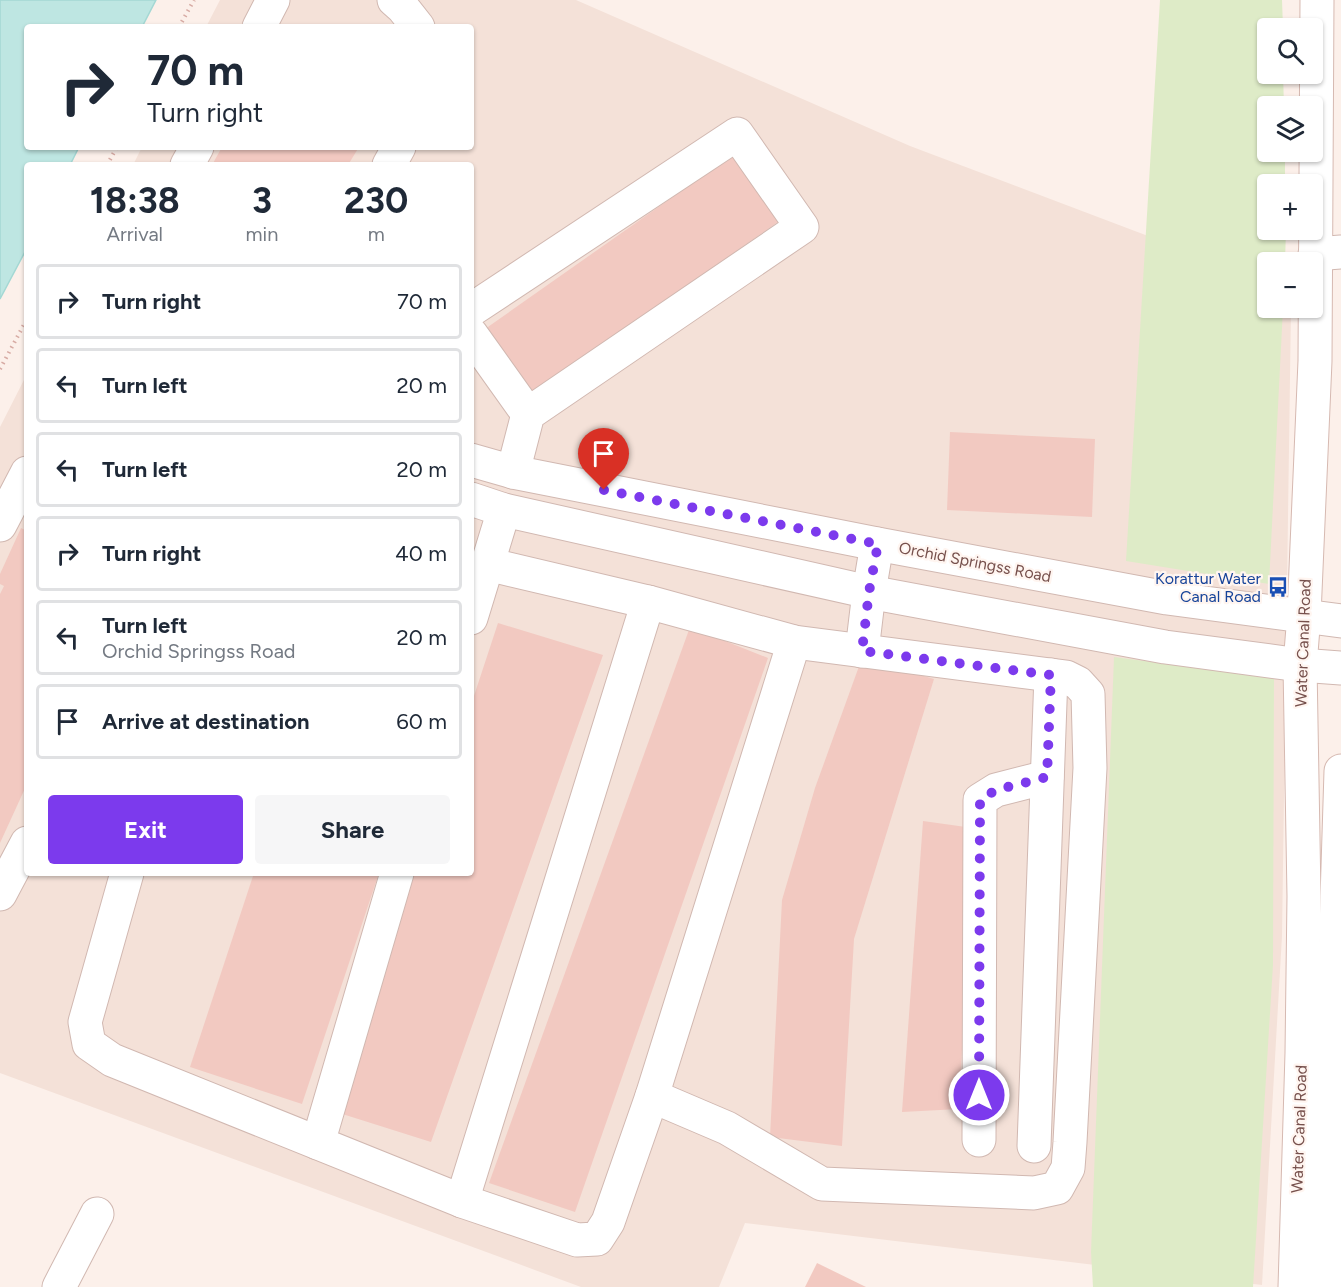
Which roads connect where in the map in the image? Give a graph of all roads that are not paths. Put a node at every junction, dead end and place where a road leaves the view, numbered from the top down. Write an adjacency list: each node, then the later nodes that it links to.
1 (273, 0): 4 (street)
2 (394, 0): 5 (street)
3 (1317, 0): 6 (street, Water Canal Road)
4 (261, 24)
5 (416, 24)
6 (1328, 253): 21 (street, Water Canal Road)
7 (474, 308): 9 (street)
8 (474, 338): 9 (street)
9 (528, 414): 11 (street)
10 (474, 461): 11 (street, Orchid Springss Road)
11 (513, 472): 16 (street, Orchid Springss Road)
12 (24, 479): 15 (street)
13 (474, 500): 14 (street)
14 (504, 510): 17 (street); 18 (street)
15 (0, 525)
16 (878, 544): 18 (street); 21 (street, Orchid Springss Road)
17 (487, 564): 19 (street); 20 (street)
18 (869, 592): 24 (street); 25 (street)
19 (648, 602): 23 (street); 41 (street)
20 (474, 608)
21 (1304, 615): 22 (street, Orchid Springss Road); 25 (street, Water Canal Road)
22 (1341, 621)
23 (794, 642): 24 (street); 37 (street)
24 (862, 651): 27 (street)
25 (1300, 665): 26 (street); 34 (street, Water Canal Road)
26 (1341, 668)
27 (1051, 675): 29 (street); 37 (street)
28 (1341, 771): 35 (street, Water Canal Road)
29 (1047, 777): 38 (street); 40 (street)
30 (24, 849): 33 (street)
31 (126, 876): 39 (street)
32 (396, 876): 39 (street)
33 (0, 894)
34 (1303, 952): 35 (street); 36 (street, Water Canal Road)
35 (1335, 955): 36 (street, Water Canal Road)
36 (1325, 1057): 44 (street, Water Canal Road); 45 (street, Water Canal Road)
37 (652, 1096): 41 (street)
38 (979, 1140)
39 (318, 1143): 41 (street)
40 (1034, 1146)
41 (462, 1201)
42 (97, 1214): 43 (street)
43 (59, 1287)
44 (1294, 1287)
45 (1327, 1287)

